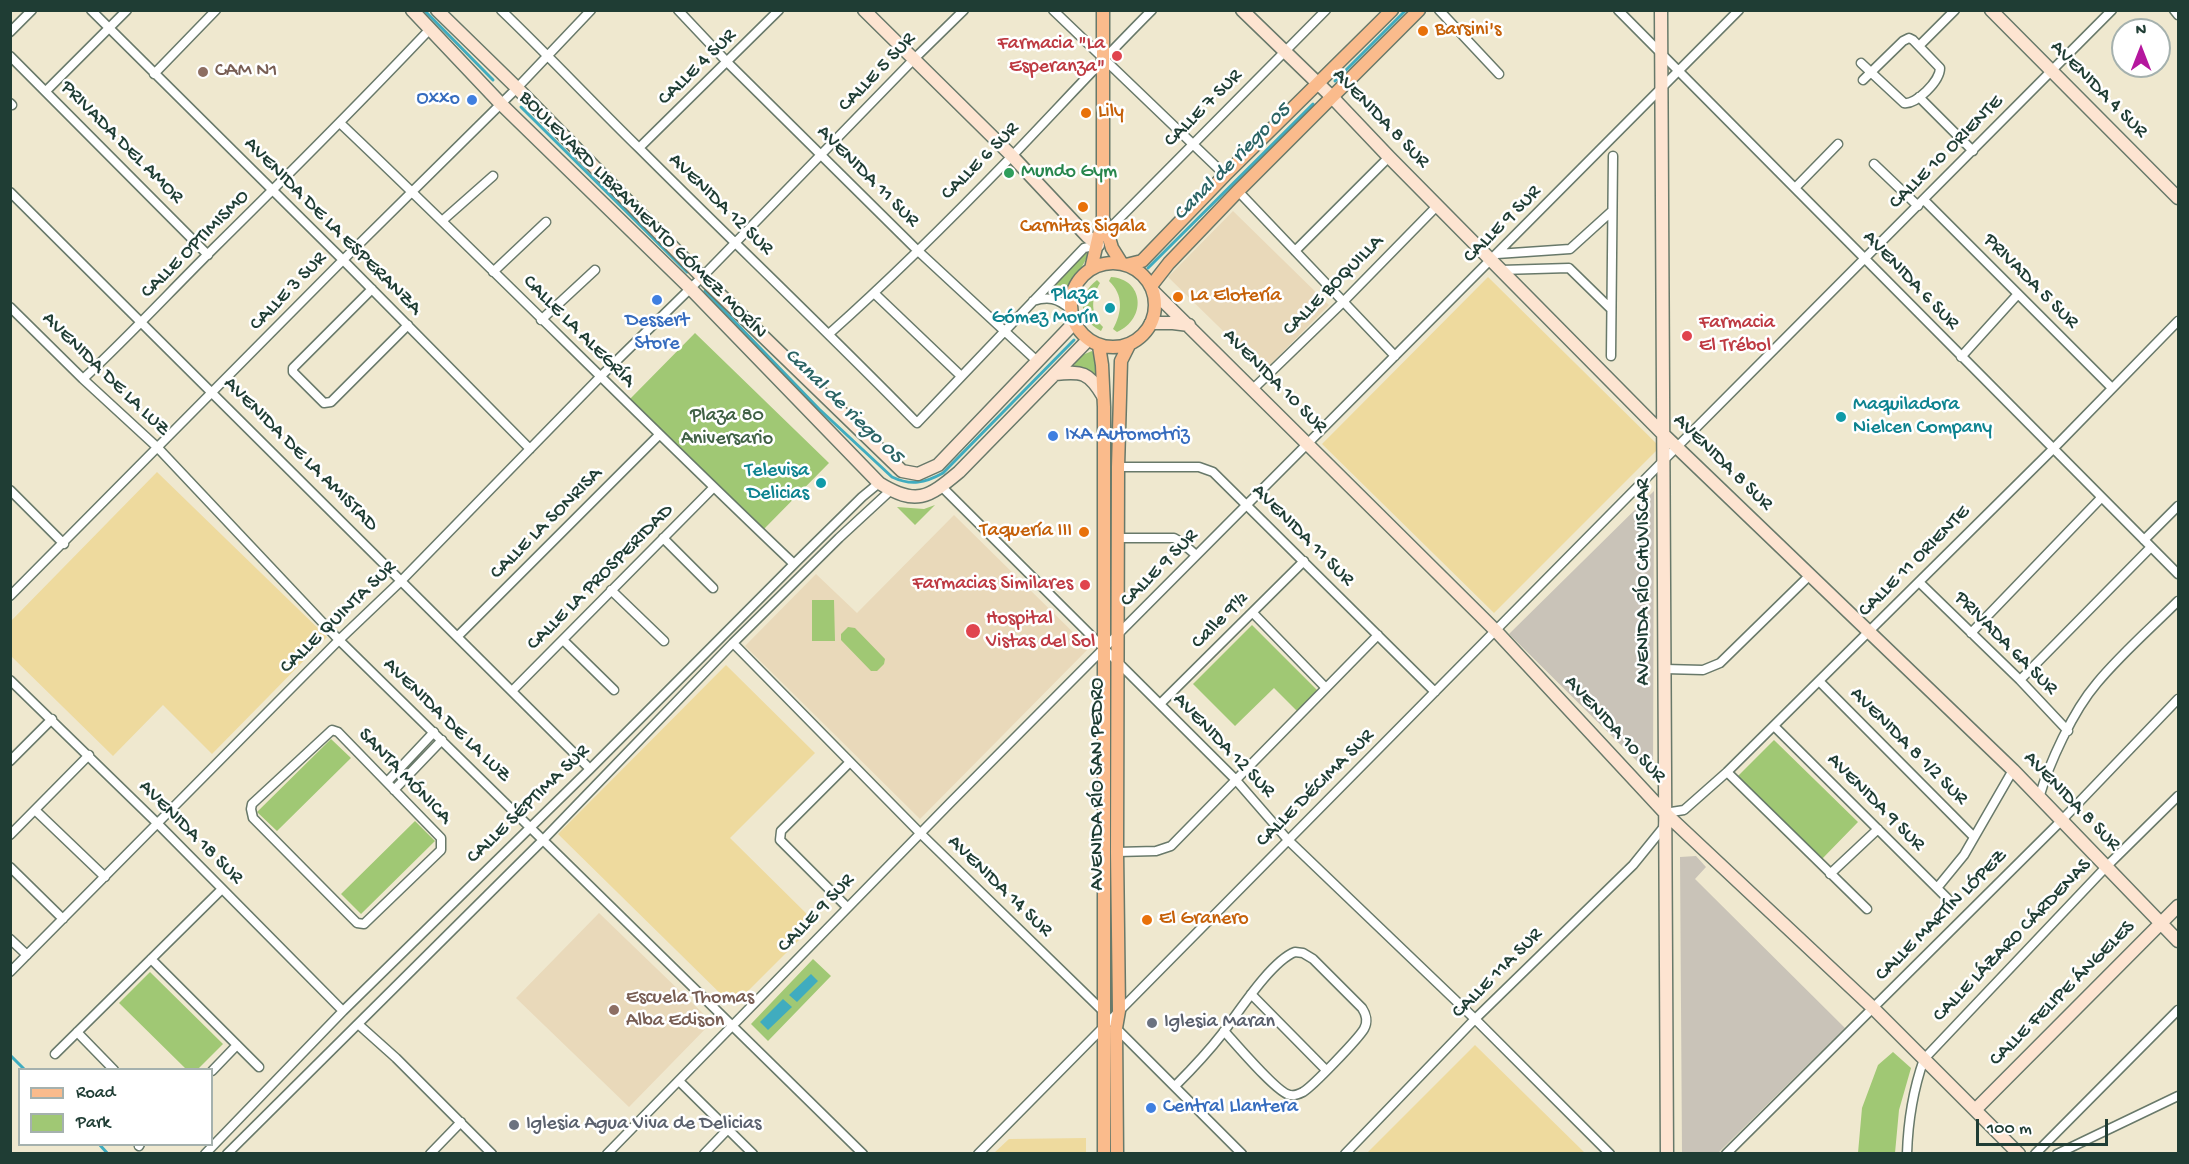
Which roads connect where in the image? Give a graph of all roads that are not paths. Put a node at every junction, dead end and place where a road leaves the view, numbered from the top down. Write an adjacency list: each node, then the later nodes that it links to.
1 (32, 10): 31 (street)
2 (90, 10): 29 (street, AVENIDA DE LA ESPERANZA)
3 (127, 10): 29 (street)
4 (216, 10): 44 (street)
5 (412, 10): 30 (main road, BOULEVARD LIBRAMIENTO GÓMEZ MORÍN)
6 (437, 10): 48 (main road, BOULEVARD LIBRAMIENTO GÓMEZ MORÍN)
7 (501, 10): 35 (street, AVENIDA 12 SUR)
8 (591, 10): 35 (street, CALLE 3 SUR)
9 (678, 10): 39 (street, AVENIDA 11 SUR)
10 (779, 10): 39 (street, CALLE 4 SUR)
11 (864, 10): 37 (main road)
12 (964, 10): 37 (street, CALLE 5 SUR)
13 (1053, 10): 38 (street)
14 (1103, 10): 38 (main road)
15 (1152, 10): 38 (street, CALLE 6 SUR)
16 (1242, 10): 33 (main road, AVENIDA 8 SUR)
17 (1326, 10): 33 (street, CALLE 7 SUR)
18 (1392, 10): 47 (main road)
19 (1419, 10): 51 (main road)
20 (1439, 10): 45 (street)
21 (1618, 10): 34 (street, AVENIDA 6 SUR)
22 (1661, 10): 34 (main road, AVENIDA RÍO CHUVISCAR)
23 (1739, 10): 41 (street, CALLE 9 SUR)
24 (1955, 10): 32 (street)
25 (1991, 10): 42 (main road, AVENIDA 4 SUR)
26 (2112, 10): 42 (street, CALLE 10 ORIENTE)
27 (2174, 10): 28 (street)
28 (2178, 15)
29 (109, 29): 44 (street, AVENIDA DE LA ESPERANZA); 50 (street)
30 (430, 29): 53 (main road, BOULEVARD LIBRAMIENTO GÓMEZ MORÍN); 54 (street, CALLE OPTIMISMO)
31 (10, 32)
32 (1919, 46): 43 (street); 52 (street)
33 (1285, 52): 47 (main road, AVENIDA 8 SUR); 55 (street, CALLE 7 SUR)
34 (1662, 54): 41 (street, AVENIDA 6 SUR); 49 (main road, AVENIDA RÍO CHUVISCAR)
35 (548, 55): 48 (street, CALLE 3 SUR); 57 (street, AVENIDA 12 SUR)
36 (10, 56): 50 (street, PRIVADA DEL AMOR)
37 (914, 59): 59 (street, CALLE 5 SUR); 60 (main road)
38 (1103, 59): 55 (street); 60 (street, CALLE 6 SUR); 75 (main road)
39 (728, 63): 57 (street, CALLE 4 SUR); 59 (street, AVENIDA 11 SUR)
40 (1861, 63): 43 (street)
41 (1679, 71): 49 (street, CALLE 9 SUR); 66 (street, AVENIDA 6 SUR)
42 (2052, 71): 58 (street, CALLE 10 ORIENTE); 71 (main road, AVENIDA 4 SUR)
43 (1871, 73): 46 (street); 52 (street)
44 (154, 74): 67 (street, AVENIDA DE LA ESPERANZA)
45 (1499, 74)
46 (1863, 80)
47 (1318, 84): 51 (main road, AVENIDA 8 SUR); 64 (main road)
48 (517, 88): 53 (street, CALLE 3 SUR); 92 (main road, BOULEVARD LIBRAMIENTO GÓMEZ MORÍN)
49 (1662, 88): 84 (street, CALLE 9 SUR); 126 (main road, AVENIDA RÍO CHUVISCAR)
50 (46, 91): 83 (street, PRIVADA DEL AMOR)
51 (1332, 97): 62 (main road, AVENIDA 8 SUR); 69 (main road)
52 (1919, 98): 58 (street)
53 (501, 104): 68 (street, CALLE 3 SUR); 93 (main road, BOULEVARD LIBRAMIENTO GÓMEZ MORÍN)
54 (340, 123): 67 (street, CALLE OPTIMISMO); 68 (street, CALLE LA ALEGRÍA)
55 (1194, 143): 64 (street); 78 (street, CALLE 7 SUR)
56 (1838, 144): 66 (street)
57 (639, 148): 79 (street, AVENIDA 12 SUR)
58 (1973, 151): 72 (street, CALLE 10 ORIENTE)
59 (821, 155): 79 (street, CALLE 5 SUR); 81 (street, AVENIDA 11 SUR)
60 (1012, 156): 80 (main road); 81 (street, CALLE 6 SUR)
61 (1613, 156): 74 (street)
62 (1389, 157): 73 (main road, AVENIDA 8 SUR); 82 (street)
63 (1874, 164): 72 (street, PRIVADA 5 SUR)
64 (1225, 175): 87 (main road)
65 (493, 176): 76 (street)
66 (1796, 187): 85 (street, AVENIDA 6 SUR)
67 (273, 191): 83 (street, CALLE OPTIMISMO); 86 (street, AVENIDA DE LA ESPERANZA)
68 (413, 191): 76 (street, CALLE LA ALEGRÍA); 86 (street, CALLE 3 SUR)
69 (1238, 191): 82 (street); 95 (main road)
70 (10, 192): 105 (street, AVENIDA DE LA AMISTAD)
71 (2178, 198)
72 (1921, 203): 85 (street, CALLE 10 ORIENTE); 97 (street, PRIVADA 5 SUR)
73 (1437, 206): 84 (main road, AVENIDA 8 SUR); 99 (street, CALLE BOQUILLA)
74 (1612, 211): 84 (street); 102 (street)
75 (1103, 217): 78 (main road); 80 (main road)
76 (442, 221): 91 (street, CALLE LA ALEGRÍA)
77 (546, 222): 91 (street)
78 (1107, 231): 87 (main road)
79 (735, 241): 92 (street, CALLE 5 SUR); 111 (street, AVENIDA 12 SUR)
80 (1098, 244): 88 (main road); 98 (street)
81 (917, 250): 96 (street, CALLE 6 SUR); 110 (street, AVENIDA 11 SUR)
82 (1295, 251): 99 (street)
83 (208, 255): 105 (street, CALLE OPTIMISMO)
84 (1494, 257): 90 (main road, AVENIDA 8 SUR); 114 (street, CALLE 9 SUR)
85 (1866, 259): 116 (street, AVENIDA 6 SUR); 129 (street, CALLE 10 ORIENTE)
86 (343, 260): 94 (street, AVENIDA DE LA ESPERANZA); 124 (street, CALLE 3 SUR)
87 (1124, 265): 88 (main road); 95 (main road)
88 (1091, 269): 101 (main road)
89 (595, 270): 103 (street)
90 (1501, 270): 102 (street); 126 (main road, AVENIDA 8 SUR)
91 (493, 272): 103 (street, CALLE LA ALEGRÍA)
92 (702, 277): 93 (street, CALLE 5 SUR); 117 (main road, BOULEVARD LIBRAMIENTO GÓMEZ MORÍN)
93 (690, 288): 120 (street, CALLE QUINTA SUR); 135 (main road, BOULEVARD LIBRAMIENTO GÓMEZ MORÍN)
94 (372, 289): 108 (street, AVENIDA DE LA ESPERANZA); 108 (street)
95 (1152, 289): 107 (main road); 109 (main road, AVENIDA 10 SUR)
96 (874, 293): 111 (street, CALLE 6 SUR); 119 (street)
97 (2018, 294): 116 (street); 122 (street, PRIVADA 5 SUR)
98 (1033, 301): 101 (street); 110 (street)
99 (1343, 302): 114 (street); 123 (street, CALLE BOQUILLA)
100 (10, 307): 121 (street, AVENIDA DE LA LUZ)
101 (1070, 309): 106 (main road)
102 (1611, 309): 115 (street)
103 (542, 320): 120 (street, CALLE LA ALEGRÍA)
104 (2178, 321): 122 (street, CALLE 11 ORIENTE)
105 (142, 323): 121 (street, CALLE OPTIMISMO); 124 (street, AVENIDA DE LA AMISTAD)
106 (1074, 323): 112 (main road); 117 (main road, BOULEVARD LIBRAMIENTO GÓMEZ MORÍN)
107 (1151, 323): 109 (main road); 113 (main road)
108 (408, 325): 131 (street, AVENIDA DE LA ESPERANZA)
109 (1189, 325): 123 (main road, AVENIDA 10 SUR)
110 (1004, 330): 117 (street, AVENIDA 11 SUR); 119 (street)
111 (830, 333): 119 (street, AVENIDA 12 SUR)
112 (1093, 343): 113 (main road); 118 (main road, BOULEVARD LIBRAMIENTO GÓMEZ MORÍN); 125 (main road, AVENIDA RÍO SAN PEDRO)
113 (1128, 345): 134 (main road, AVENIDA RÍO SAN PEDRO)
114 (1395, 356): 128 (street, CALLE 9 SUR)
115 (1611, 356)
116 (1961, 357): 132 (street, AVENIDA 6 SUR)
117 (1038, 362)
118 (1054, 374): 125 (main road); 136 (main road, BOULEVARD LIBRAMIENTO GÓMEZ MORÍN)
119 (961, 376)
120 (600, 378): 127 (street, CALLE LA ALEGRÍA); 131 (street, CALLE QUINTA SUR)
121 (83, 379): 130 (street, AVENIDA DE LA LUZ)
122 (2112, 388): 132 (street, CALLE 11 ORIENTE)
123 (1253, 389): 128 (main road, AVENIDA 10 SUR)
124 (213, 392): 130 (street, CALLE 3 SUR); 153 (street, AVENIDA DE LA AMISTAD)
125 (1103, 396): 170 (main road, AVENIDA RÍO SAN PEDRO)
126 (1664, 434): 129 (main road, AVENIDA 8 SUR); 133 (main road, AVENIDA RÍO CHUVISCAR)
127 (659, 435): 137 (street, CALLE LA ALEGRÍA); 164 (street, CALLE LA SONRISA)
128 (1308, 444): 141 (street, CALLE 9 SUR); 160 (main road, AVENIDA 10 SUR)
129 (1678, 447): 133 (street, CALLE DÉCIMA SUR); 152 (main road, AVENIDA 8 SUR)
130 (158, 448): 146 (street, CALLE 3 SUR); 166 (street, AVENIDA DE LA LUZ)
131 (530, 449): 153 (street, CALLE QUINTA SUR)
132 (2053, 449): 140 (street, AVENIDA 6 SUR); 154 (street, CALLE 11 ORIENTE)
133 (1664, 460): 160 (street, CALLE DÉCIMA SUR); 172 (main road, AVENIDA RÍO CHUVISCAR)
134 (1118, 467): 141 (street, AVENIDA 11 SUR); 144 (main road, AVENIDA RÍO SAN PEDRO)
135 (879, 483): 139 (main road, BOULEVARD LIBRAMIENTO GÓMEZ MORÍN); 150 (street, CALLE SÉPTIMA SUR)
136 (942, 487): 139 (main road, BOULEVARD LIBRAMIENTO GÓMEZ MORÍN); 170 (street, AVENIDA 12 SUR)
137 (713, 488): 143 (street, CALLE LA PROSPERIDAD); 150 (street, CALLE LA ALEGRÍA)
138 (10, 490): 146 (street)
139 (891, 490): 169 (street, CALLE SÉPTIMA SUR)
140 (2101, 498): 145 (street, AVENIDA 6 SUR); 163 (street)
141 (1248, 504): 148 (street, CALLE 9 SUR); 149 (street, AVENIDA 11 SUR)
142 (2178, 506): 145 (street)
143 (663, 538): 155 (street); 156 (street, CALLE LA PROSPERIDAD)
144 (1118, 538): 148 (street); 162 (main road, AVENIDA RÍO SAN PEDRO)
145 (2144, 540): 147 (street, AVENIDA 6 SUR)
146 (64, 544): 157 (street, CALLE 3 SUR)
147 (2151, 547): 151 (street, AVENIDA 6 SUR); 173 (street)
148 (1196, 555): 162 (street, CALLE 9 SUR)
149 (1304, 561): 159 (street, Calle 9½); 165 (street, AVENIDA 11 SUR)
150 (794, 564): 190 (street, CALLE SÉPTIMA SUR)
151 (2178, 574)
152 (1810, 575): 161 (main road, AVENIDA 8 SUR); 172 (street)
153 (402, 580): 164 (street, AVENIDA DE LA AMISTAD); 166 (street, CALLE QUINTA SUR)
154 (1919, 582): 161 (street, CALLE 11 ORIENTE); 163 (street, PRIVADA 6A SUR)
155 (713, 588)
156 (612, 590): 167 (street, CALLE LA PROSPERIDAD); 168 (street)
157 (10, 597)
158 (2178, 601): 184 (street)
159 (1253, 613): 176 (street); 181 (street, Calle 9½)
160 (1496, 631): 179 (street, CALLE DÉCIMA SUR); 199 (main road, AVENIDA 10 SUR)
161 (1868, 632): 175 (street, CALLE 11 ORIENTE); 191 (main road, AVENIDA 8 SUR)
162 (1119, 633): 170 (street, CALLE 9 SUR); 171 (main road, AVENIDA RÍO SAN PEDRO)
163 (1971, 633): 173 (street, PRIVADA 6A SUR)
164 (458, 636): 178 (street, AVENIDA DE LA AMISTAD)
165 (1378, 636): 176 (street); 179 (street, AVENIDA 11 SUR)
166 (339, 640): 185 (street, AVENIDA DE LA LUZ); 201 (street, CALLE QUINTA SUR)
167 (562, 640): 177 (street); 178 (street, CALLE LA PROSPERIDAD)
168 (664, 641)
169 (733, 643): 189 (street, AVENIDA 14 SUR); 207 (street, CALLE SÉPTIMA SUR)
170 (1103, 649): 171 (street, AVENIDA 12 SUR); 204 (street, CALLE 9 SUR); 232 (main road, AVENIDA RÍO SAN PEDRO)
171 (1119, 663): 181 (street, AVENIDA 12 SUR); 209 (main road, AVENIDA RÍO SAN PEDRO)
172 (1665, 669): 199 (main road, AVENIDA RÍO CHUVISCAR)
173 (2020, 680): 184 (street, PRIVADA 6A SUR)
174 (11, 681): 182 (street, AVENIDA 18 SUR)
175 (1819, 681): 183 (street, CALLE 11 ORIENTE); 206 (street, AVENIDA 8 1/2 SUR)
176 (1326, 688): 193 (street)
177 (614, 690)
178 (513, 691): 190 (street, AVENIDA DE LA AMISTAD)
179 (1435, 692): 208 (street, CALLE DÉCIMA SUR)
180 (2178, 699): 200 (street, CALLE MARTÍN LÓPEZ)
181 (1160, 704): 193 (street, AVENIDA 12 SUR)
182 (52, 719): 187 (street, AVENIDA 18 SUR); 188 (street)
183 (1774, 726): 192 (street, CALLE 11 ORIENTE); 203 (street, AVENIDA 9 SUR)
184 (2068, 731): 197 (street)
185 (434, 732): 186 (street, AVENIDA DE LA LUZ); 194 (street)
186 (442, 740): 195 (street); 202 (street, AVENIDA DE LA LUZ)
187 (88, 755): 198 (street); 201 (street, AVENIDA 18 SUR)
188 (10, 761)
189 (850, 762): 204 (street, AVENIDA 14 SUR); 218 (street)
190 (590, 769): 202 (street, CALLE SÉPTIMA SUR)
191 (2013, 770): 197 (main road, AVENIDA 8 SUR); 206 (street)
192 (1727, 772): 199 (street, CALLE 11 ORIENTE); 212 (street)
193 (1235, 779): 208 (street, AVENIDA 12 SUR); 209 (street)
194 (387, 782): 195 (street, SANTA MÓNICA); 195 (street, SANTA MÓNICA)
195 (394, 790)
196 (2178, 796): 211 (street, CALLE LÁZARO CÁRDENAS)
197 (2040, 798): 200 (main road, AVENIDA 8 SUR)
198 (35, 810): 205 (street); 213 (street)
199 (1665, 813): 228 (main road, AVENIDA 10 SUR); 231 (street, CALLE 11A SUR); 264 (main road, AVENIDA RÍO CHUVISCAR)
200 (2061, 821): 211 (main road, AVENIDA 8 SUR); 228 (street, CALLE MARTÍN LÓPEZ)
201 (158, 824): 213 (street, CALLE QUINTA SUR); 215 (street, AVENIDA 18 SUR)
202 (530, 826): 207 (street, AVENIDA DE LA LUZ); 230 (street, CALLE SÉPTIMA SUR)
203 (1878, 829): 212 (street); 214 (street, AVENIDA 9 SUR)
204 (920, 833): 218 (street, CALLE 9 SUR); 232 (street, AVENIDA 14 SUR)
205 (10, 835)
206 (1974, 837): 214 (street)
207 (544, 839): 233 (street, CALLE SÉPTIMA SUR); 234 (street, AVENIDA DE LA LUZ)
208 (1288, 840): 231 (street, AVENIDA 12 SUR); 232 (street, CALLE DÉCIMA SUR)
209 (1117, 852): 232 (main road, AVENIDA RÍO SAN PEDRO)
210 (10, 867): 220 (street)
211 (2106, 867): 221 (main road, AVENIDA 8 SUR); 239 (street, CALLE LÁZARO CÁRDENAS)
212 (1830, 874): 219 (street)
213 (105, 877): 220 (street, CALLE QUINTA SUR)
214 (1937, 888): 216 (street, AVENIDA 9 SUR)
215 (222, 889): 225 (street); 230 (street, AVENIDA 18 SUR)
216 (1952, 903)
217 (2178, 906): 221 (main road, CALLE FELIPE ÁNGELES)
218 (847, 907): 234 (street, CALLE 9 SUR)
219 (1867, 909)
220 (63, 919): 224 (street, CALLE QUINTA SUR)
221 (2161, 924): 223 (main road, AVENIDA 8 SUR); 247 (main road, CALLE FELIPE ÁNGELES)
222 (10, 939): 224 (street)
223 (2178, 941)
224 (27, 955): 226 (street, CALLE QUINTA SUR)
225 (151, 959): 236 (street); 237 (street)
226 (10, 972)
227 (1251, 994): 235 (street); 243 (street); 243 (street)
228 (1872, 1007): 239 (main road, AVENIDA 10 SUR); 265 (street, CALLE MARTÍN LÓPEZ)
229 (2178, 1010): 268 (street)
230 (343, 1011): 250 (street, CALLE SÉPTIMA SUR)
231 (1475, 1018): 262 (street, CALLE 11A SUR); 263 (street, AVENIDA 12 SUR)
232 (1111, 1019): 245 (street, AVENIDA 14 SUR); 258 (street, CALLE DÉCIMA SUR); 259 (main road, AVENIDA RÍO SAN PEDRO); 260 (main road, AVENIDA RÍO SAN PEDRO)
233 (358, 1024): 248 (street); 251 (street, CALLE SÉPTIMA SUR)
234 (732, 1026): 244 (street, CALLE 9 SUR); 257 (street, AVENIDA DE LA LUZ)
235 (1224, 1031): 243 (street); 245 (street)
236 (77, 1032): 238 (street); 241 (street)
237 (237, 1045): 240 (street); 242 (street)
238 (55, 1054)
239 (1924, 1059): 247 (main road, AVENIDA 10 SUR); 266 (street)
240 (259, 1067)
241 (112, 1068)
242 (213, 1070)
243 (1326, 1070)
244 (679, 1081): 249 (street); 254 (street, CALLE 9 SUR)
245 (1176, 1085): 261 (street, AVENIDA 14 SUR)
246 (2178, 1096): 269 (street)
247 (1975, 1110): 267 (main road, AVENIDA 10 SUR)
248 (461, 1122): 252 (street); 253 (street)
249 (728, 1129): 255 (street); 256 (street)
250 (206, 1154)
251 (227, 1154)
252 (429, 1154)
253 (492, 1154)
254 (607, 1154)
255 (704, 1154)
256 (753, 1154)
257 (863, 1154)
258 (978, 1154)
259 (1104, 1154)
260 (1117, 1154)
261 (1242, 1154)
262 (1345, 1154)
263 (1610, 1154)
264 (1667, 1154)
265 (1726, 1154)
266 (1907, 1154)
267 (2019, 1154)
268 (2035, 1154)
269 (2057, 1154)

